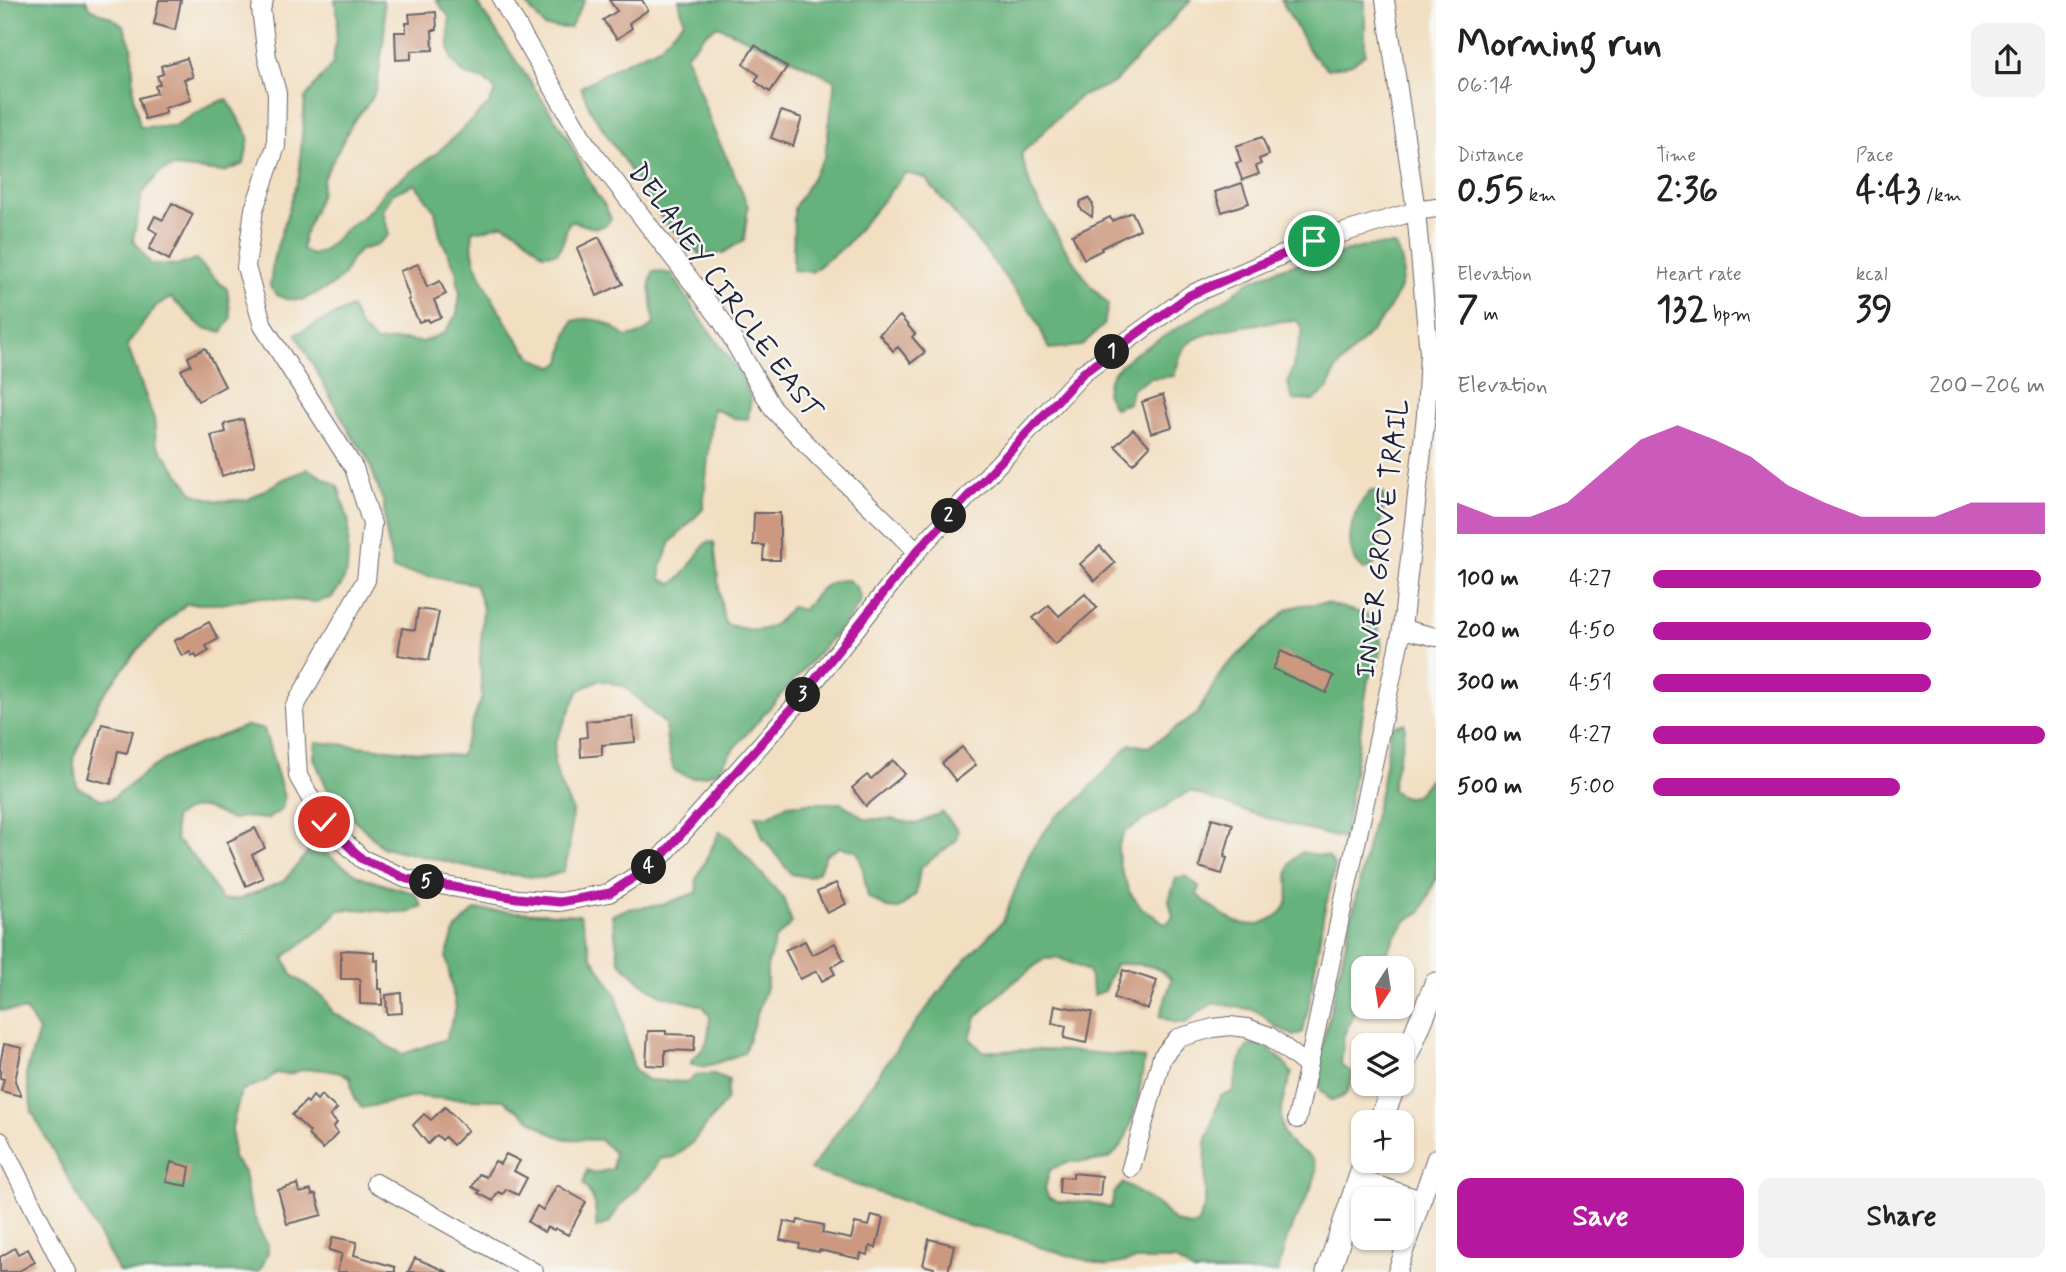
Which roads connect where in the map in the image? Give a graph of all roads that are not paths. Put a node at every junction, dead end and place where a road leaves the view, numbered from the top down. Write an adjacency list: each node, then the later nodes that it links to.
1 (264, 0): 6 (street)
2 (502, 0): 6 (street, DELANEY CIRCLE EAST)
3 (1385, 0): 5 (street, INVER GROVE TRAIL)
4 (1436, 208): 5 (street)
5 (1416, 211): 6 (street); 7 (street, INVER GROVE TRAIL)
6 (917, 551)
7 (1402, 629): 8 (street); 11 (street, INVER GROVE TRAIL)
8 (1436, 636)
9 (1436, 984): 10 (main road)
10 (1414, 1037)
11 (1308, 1066): 12 (street, INVER GROVE TRAIL); 15 (street)
12 (1297, 1119)
13 (0, 1141): 20 (street)
14 (1436, 1158): 19 (street)
15 (1131, 1168)
16 (1362, 1173): 22 (main road)
17 (1371, 1173): 19 (street)
18 (376, 1182): 21 (street)
19 (1421, 1199): 23 (street)
20 (66, 1272)
21 (534, 1272)
22 (1328, 1272)
23 (1397, 1272)

